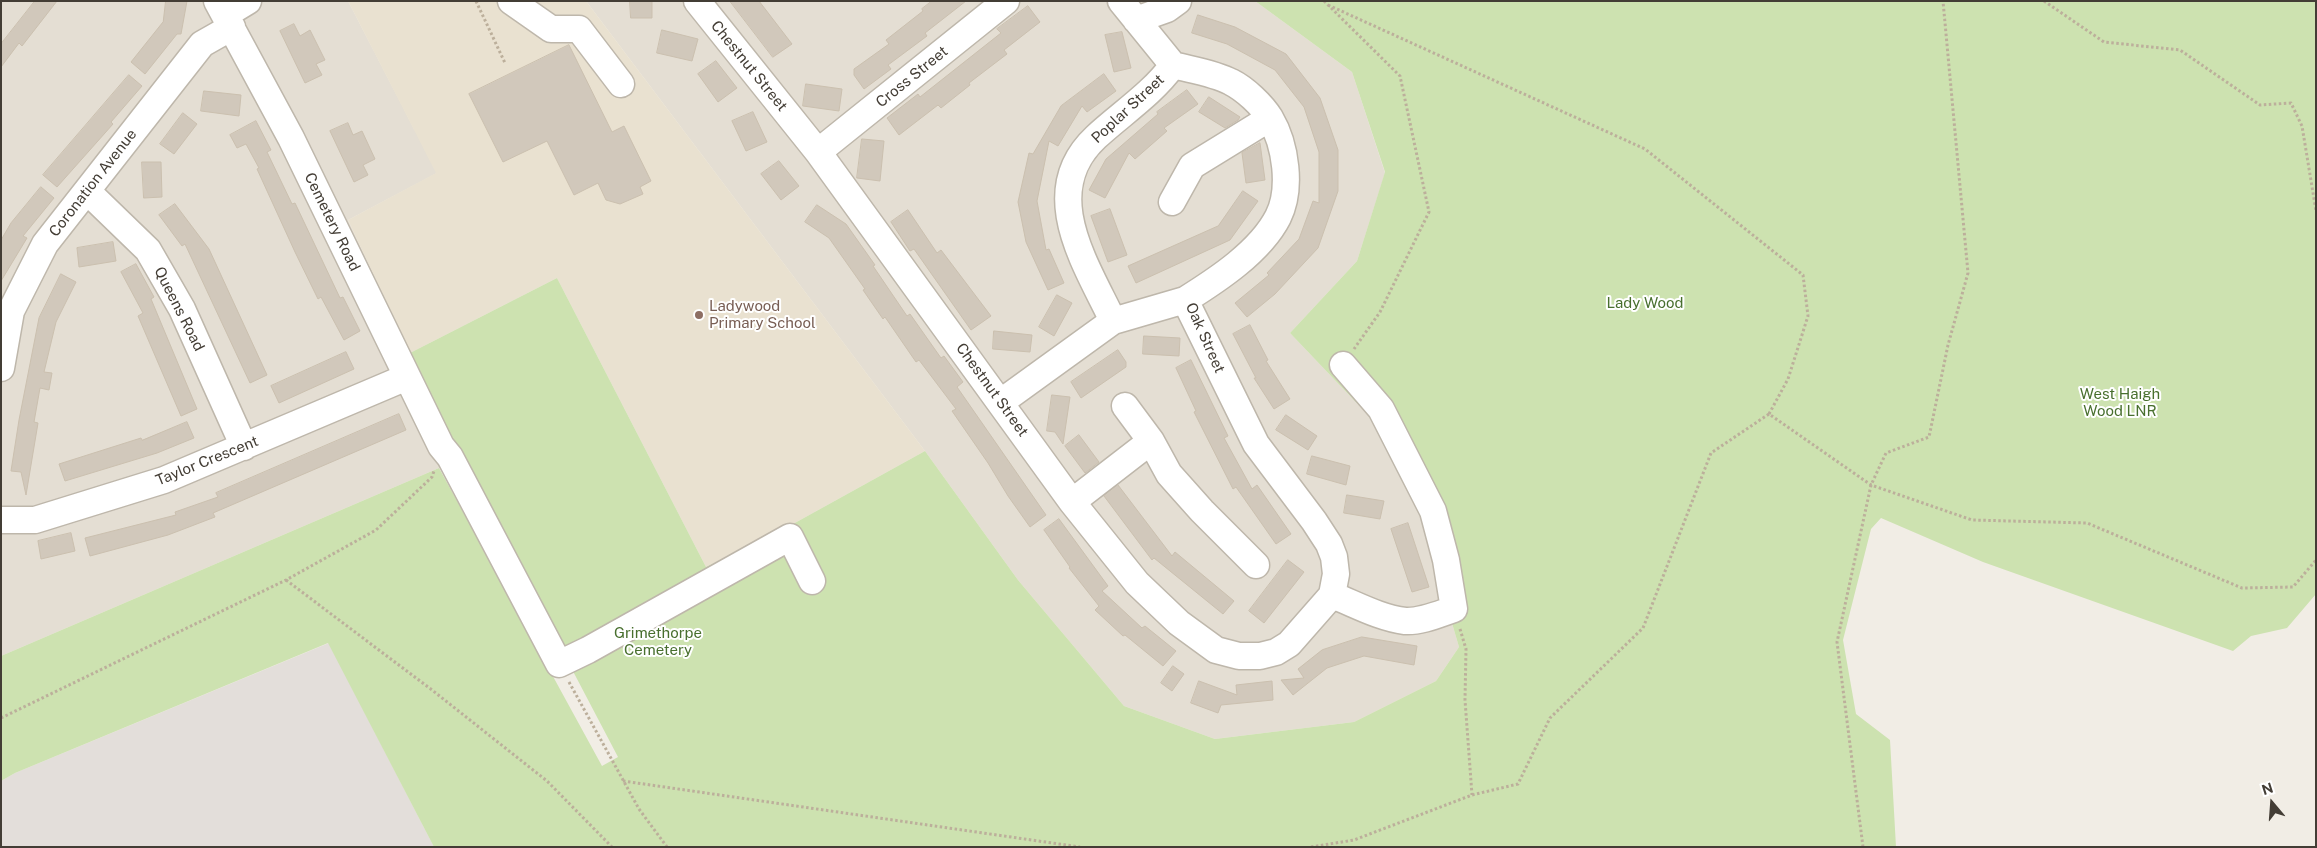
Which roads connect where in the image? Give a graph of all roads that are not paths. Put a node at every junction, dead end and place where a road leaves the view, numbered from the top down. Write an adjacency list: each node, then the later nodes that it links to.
1 (248, 1): 7 (street, Coronation Avenue)
2 (510, 1): 9 (street)
3 (696, 1): 11 (street, Chestnut Street)
4 (1006, 1): 11 (street, Cross Street)
5 (1178, 1): 6 (street)
6 (1128, 11): 8 (street)
7 (225, 14): 12 (street, Coronation Avenue); 18 (street, Cemetery Road)
8 (1173, 65): 10 (street, Oak Street); 15 (street, Poplar Street)
9 (621, 84)
10 (1270, 118): 13 (street); 14 (street, Oak Street)
11 (818, 152): 19 (street, Chestnut Street)
12 (87, 191): 17 (street, Coronation Avenue); 22 (street, Queens Road)
13 (1172, 202)
14 (1185, 300): 15 (street); 27 (street, Oak Street)
15 (1113, 321): 19 (street)
16 (1343, 365): 27 (street)
17 (1, 368)
18 (406, 377): 22 (street, Taylor Crescent); 26 (street, Cemetery Road)
19 (1001, 402): 23 (street, Chestnut Street)
20 (1125, 406): 21 (street)
21 (1151, 440): 23 (street); 25 (street)
22 (244, 446): 24 (street, Taylor Crescent)
23 (1072, 502): 27 (street, Chestnut Street)
24 (1, 520)
25 (1256, 565)
26 (812, 581)
27 (1332, 595)

